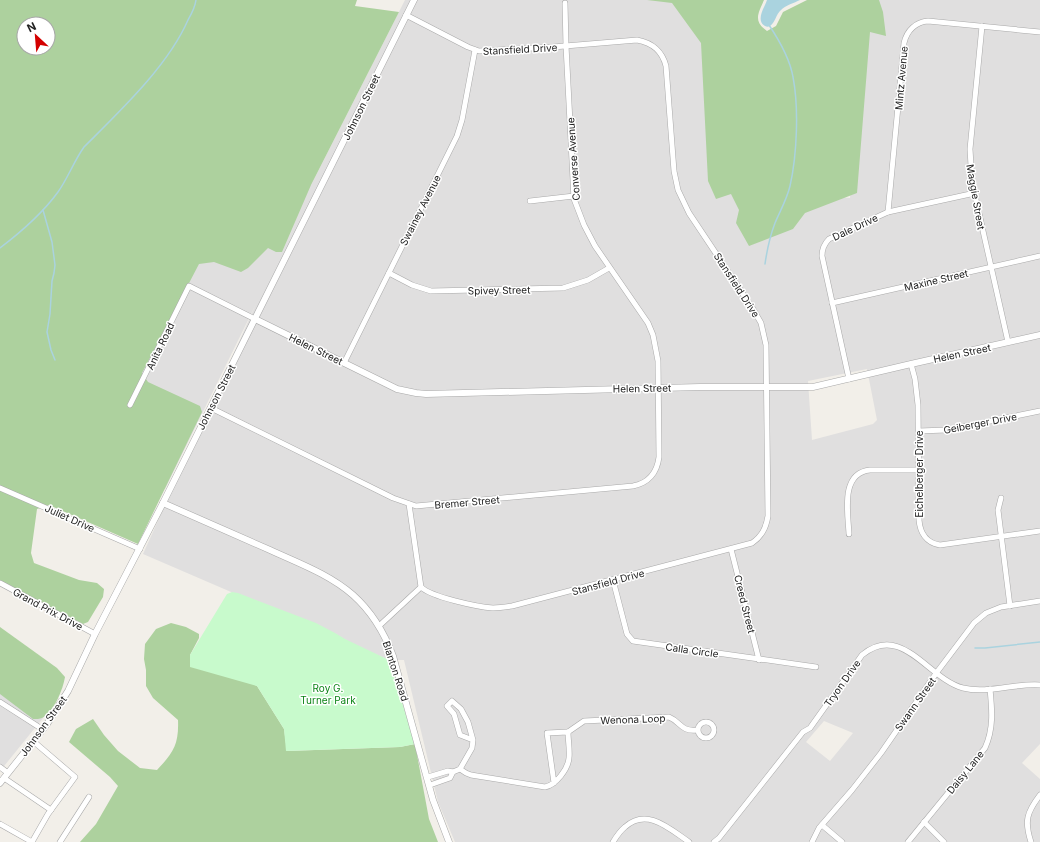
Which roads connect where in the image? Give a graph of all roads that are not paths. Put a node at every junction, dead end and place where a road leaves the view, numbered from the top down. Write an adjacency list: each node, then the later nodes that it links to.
1 (414, 0): 3 (street, Johnson Street)
2 (565, 3): 6 (street, Converse Avenue)
3 (406, 16): 7 (street, Stansfield Drive); 17 (street, Johnson Street)
4 (982, 26): 5 (street, Mintz Avenue); 8 (street, Maggie Street); 11 (street, Mintz Avenue)
5 (1040, 32)
6 (566, 46): 7 (street, Stansfield Drive); 9 (street, Converse Avenue); 24 (street, Stansfield Drive)
7 (475, 50): 15 (street, Swainey Avenue)
8 (975, 193): 11 (street, Dale Drive); 13 (street, Maggie Street)
9 (574, 196): 10 (street); 14 (street, Converse Avenue)
10 (530, 201)
11 (888, 212): 16 (street, Dale Drive)
12 (1040, 256): 13 (street, Maxine Street)
13 (991, 267): 16 (street, Maxine Street); 19 (street, Maggie Street)
14 (609, 268): 15 (street, Spivey Street); 23 (street, Converse Avenue)
15 (389, 273): 20 (street, Swainey Avenue)
16 (832, 303): 22 (street, Dale Drive)
17 (255, 319): 20 (street, Helen Street); 25 (street, Anita Road); 26 (street, Johnson Street)
18 (1040, 335): 19 (street, Helen Street)
19 (1008, 342): 21 (street, Helen Street)
20 (344, 363): 23 (street, Helen Street)
21 (911, 364): 22 (street, Helen Street); 28 (street, Eichelberger Drive)
22 (849, 379): 24 (street, Helen Street)
23 (658, 388): 24 (street, Helen Street); 33 (street, Bremer Street)
24 (767, 388): 38 (street, Stansfield Drive)
25 (130, 405)
26 (211, 408): 32 (street, Johnson Street); 33 (street, Bremer Street)
27 (1040, 411): 28 (street, Geiberger Drive)
28 (919, 431): 29 (street, Eichelberger Drive)
29 (919, 470): 35 (street); 36 (street, Eichelberger Drive)
30 (0, 488): 37 (street, Juliet Drive)
31 (1001, 498): 36 (street)
32 (163, 503): 37 (street, Johnson Street); 44 (street, Blanton Road)
33 (409, 504): 41 (street)
34 (1040, 531): 36 (street, Eichelberger Drive)
35 (849, 534)
36 (1002, 536): 43 (street)
37 (140, 549): 45 (street, Johnson Street)
38 (731, 549): 39 (street, Stansfield Drive); 46 (street, Creed Street)
39 (614, 580): 41 (street, Stansfield Drive); 46 (street, Calla Circle)
40 (0, 584): 45 (street, Grand Prix Drive)
41 (421, 587): 44 (street)
42 (1040, 601): 43 (street, Swann Street)
43 (1010, 606): 48 (street, Swann Street)
44 (379, 626): 60 (street, Blanton Road)
45 (95, 634): 52 (street, Johnson Street)
46 (759, 660): 47 (street, Calla Circle)
47 (816, 667)
48 (937, 672): 50 (street, Tryon Drive); 69 (street, Swann Street); 75 (street, Tryon Drive)
49 (1040, 685): 50 (street, Tryon Drive)
50 (990, 689): 67 (street, Daisy Lane)
51 (0, 702): 52 (street)
52 (42, 729): 56 (street, Johnson Street)
53 (697, 730): 54 (street, Wenona Loop)
54 (568, 732): 62 (street); 62 (street)
55 (472, 740): 55 (street); 58 (street)
56 (33, 741): 61 (street, Johnson Street); 66 (street)
57 (0, 767): 61 (street)
58 (460, 768): 59 (street); 62 (street)
59 (454, 772): 60 (street); 63 (street)
60 (428, 777): 63 (street, Blanton Road)
61 (4, 778): 66 (street)
62 (554, 783)
63 (430, 785): 72 (street, Blanton Road)
64 (1040, 795): 80 (street)
65 (89, 797): 71 (street)
66 (50, 810): 70 (street)
67 (924, 822): 78 (street, Daisy Lane); 79 (street)
68 (0, 824): 70 (street)
69 (822, 825): 76 (street, Swann Street); 77 (street)
70 (32, 842)
71 (60, 842)
72 (449, 842)
73 (613, 842): 74 (street)
74 (689, 842)
75 (714, 842)
76 (812, 842)
77 (842, 842)
78 (908, 842)
79 (944, 842)
80 (1031, 842)

